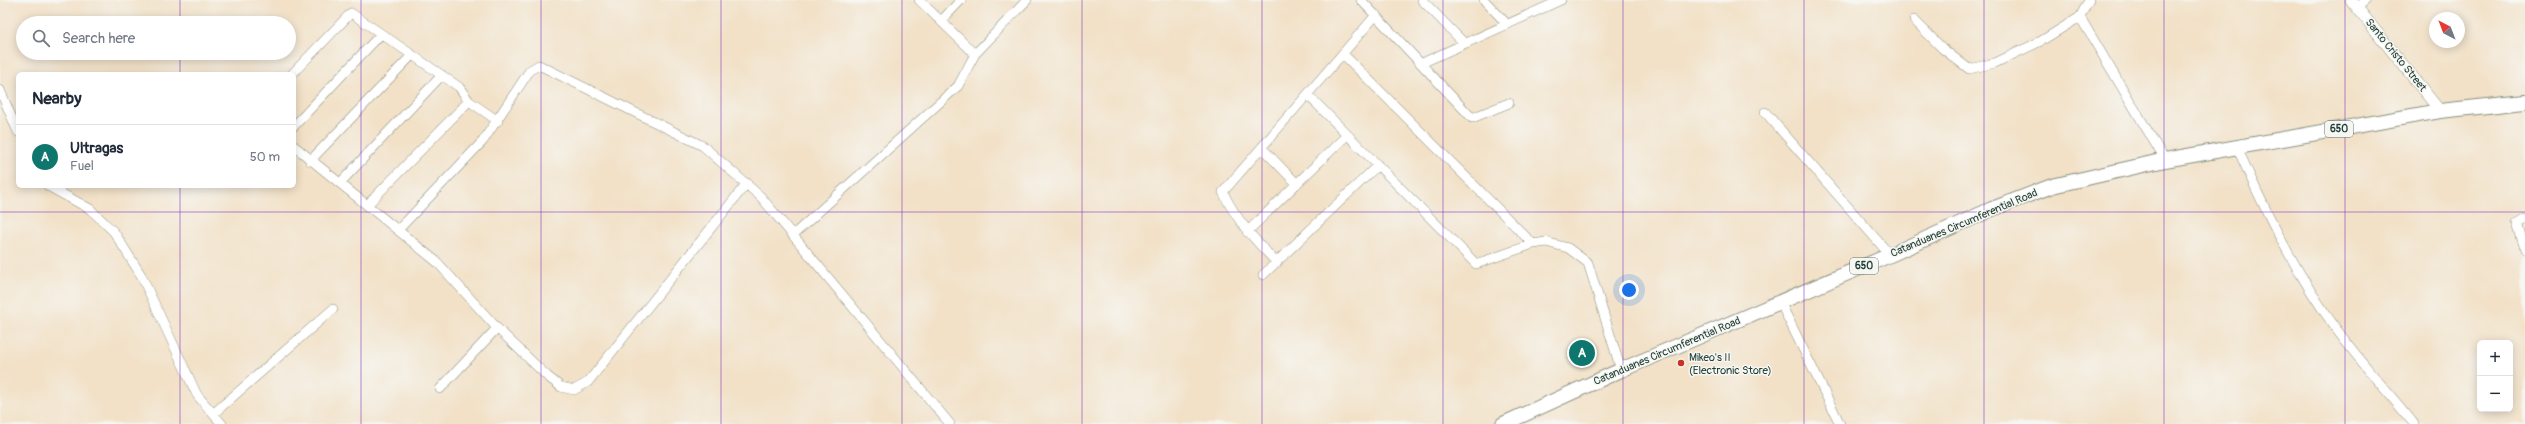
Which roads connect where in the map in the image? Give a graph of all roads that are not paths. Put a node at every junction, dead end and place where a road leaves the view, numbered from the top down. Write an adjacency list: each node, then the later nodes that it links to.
1 (919, 0): 15 (street)
2 (961, 0): 15 (street)
3 (1027, 0): 19 (street)
4 (1361, 0): 12 (street)
5 (1422, 0): 18 (street)
6 (1484, 0): 16 (street)
7 (1561, 0): 10 (street)
8 (2089, 0): 13 (street)
9 (2366, 0): 11 (street)
10 (1547, 3): 16 (street)
11 (2354, 4): 30 (street, Santo Cristo Street)
12 (1376, 15): 20 (street); 22 (street)
13 (2080, 17): 14 (street); 39 (street)
14 (1914, 20)
15 (941, 21): 19 (street)
16 (1506, 24): 18 (street)
17 (381, 34): 21 (street); 23 (street); 33 (street)
18 (1464, 43): 22 (street)
19 (975, 54): 50 (street)
20 (1343, 54): 26 (street); 51 (street)
21 (412, 55): 24 (street); 40 (street)
22 (1422, 63): 29 (street)
23 (294, 72)
24 (442, 75): 27 (street); 42 (street)
25 (0, 90): 34 (street)
26 (1308, 95): 35 (street); 38 (street)
27 (469, 101): 32 (street); 46 (street)
28 (2525, 102): 30 (main road, Catanduanes Circumferential Road / 650)
29 (1509, 103)
30 (2440, 111): 36 (main road, Catanduanes Circumferential Road / 650)
31 (1765, 112): 53 (street)
32 (498, 121): 43 (street); 48 (street)
33 (296, 124)
34 (16, 127)
35 (1347, 135): 41 (street); 44 (street)
36 (2237, 147): 39 (main road, Catanduanes Circumferential Road / 650); 66 (street)
37 (296, 148): 40 (street)
38 (1262, 148): 44 (street); 49 (street)
39 (2165, 160): 53 (main road, Catanduanes Circumferential Road / 650)
40 (310, 161): 42 (street)
41 (1378, 165): 51 (street); 54 (street)
42 (340, 183): 46 (street)
43 (747, 183): 50 (street); 58 (street)
44 (1297, 184): 49 (street)
45 (52, 188): 61 (street)
46 (367, 205): 48 (street)
47 (2525, 219): 52 (street)
48 (398, 230): 58 (street)
49 (1247, 232): 54 (street)
50 (793, 235): 63 (street)
51 (1533, 244): 59 (street)
52 (2525, 249)
53 (1890, 255): 56 (main road, Catanduanes Circumferential Road / 650)
54 (1277, 263): 55 (street)
55 (1263, 275)
56 (1780, 302): 59 (main road, Catanduanes Circumferential Road / 650); 65 (street)
57 (333, 309): 61 (street)
58 (498, 328): 60 (street)
59 (1621, 370): 64 (main road, Catanduanes Circumferential Road / 650)
60 (440, 389)
61 (213, 414): 62 (street)
62 (222, 424)
63 (950, 424)
64 (1503, 424)
65 (1840, 424)
66 (2414, 424)

